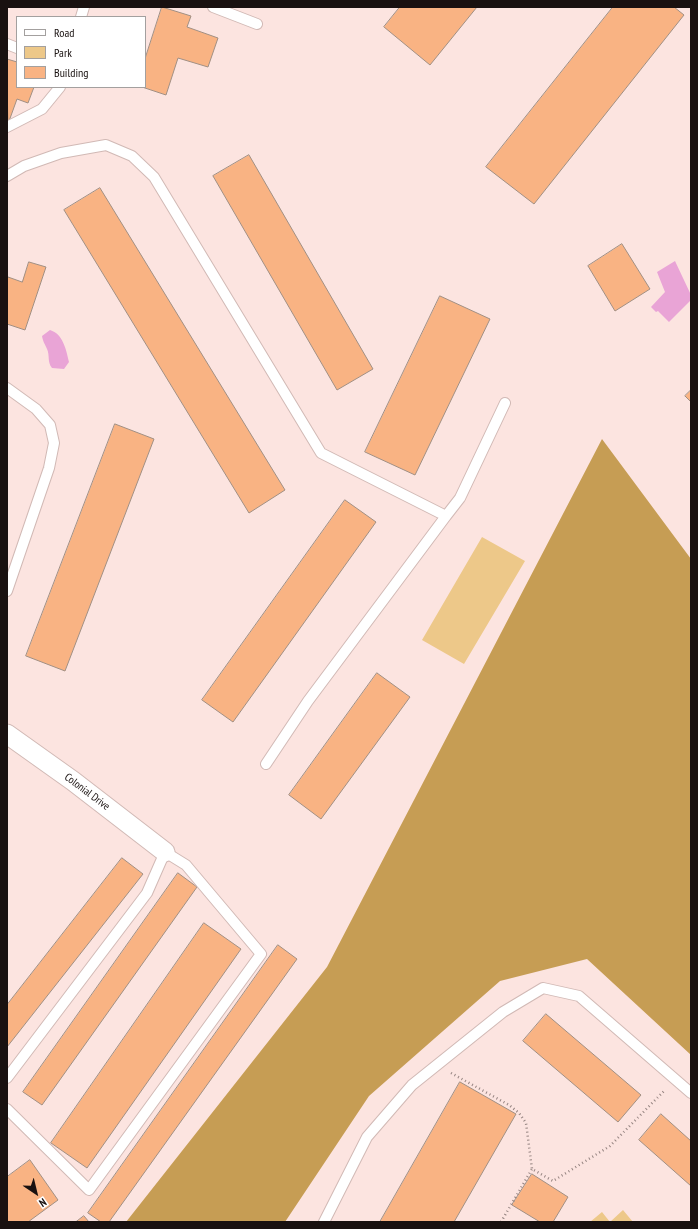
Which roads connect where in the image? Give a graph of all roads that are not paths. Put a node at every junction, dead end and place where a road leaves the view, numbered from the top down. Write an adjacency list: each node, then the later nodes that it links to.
1 (213, 7): 2 (lane)
2 (257, 24)
3 (59, 88): 4 (lane)
4 (7, 127)
5 (7, 176): 8 (lane)
6 (7, 388): 9 (lane)
7 (505, 403): 8 (lane)
8 (446, 516): 11 (lane)
9 (7, 591)
10 (7, 734): 12 (street, Colonial Drive)
11 (266, 764)
12 (165, 852): 13 (lane); 15 (lane)
13 (7, 1078)
14 (691, 1093): 16 (lane)
15 (7, 1109)
16 (324, 1222)

